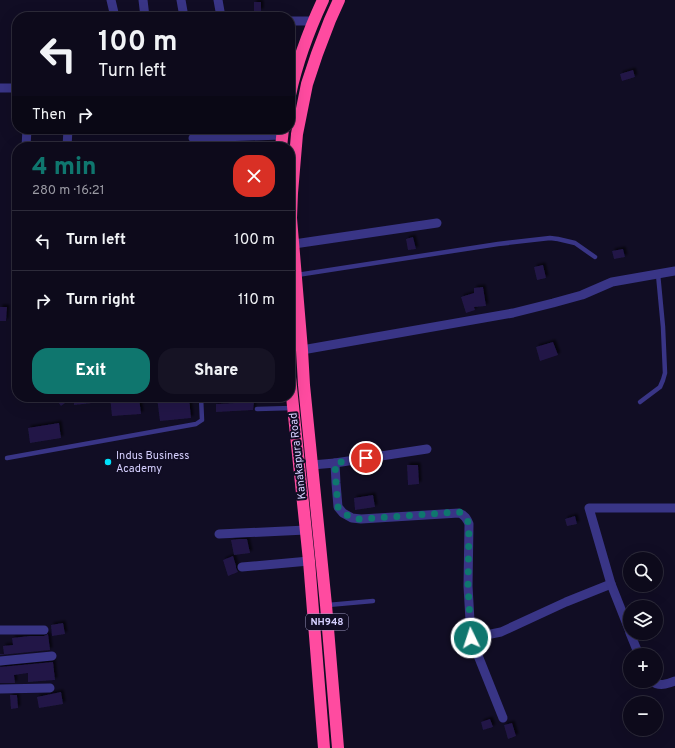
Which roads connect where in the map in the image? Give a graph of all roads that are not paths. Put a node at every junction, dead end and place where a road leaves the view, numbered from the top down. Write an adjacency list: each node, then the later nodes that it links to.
1 (111, 0): 7 (street)
2 (144, 0): 8 (street)
3 (181, 0): 9 (street)
4 (218, 0): 10 (street)
5 (323, 0): 12 (highway)
6 (339, 0): 18 (highway, Kanakapura Road / NH948)
7 (114, 12)
8 (145, 12)
9 (183, 12)
10 (220, 12)
11 (295, 21): 12 (street)
12 (313, 21): 13 (highway)
13 (295, 76)
14 (0, 88): 15 (street)
15 (12, 88)
16 (282, 137): 17 (street)
17 (193, 138)
18 (295, 158)
19 (437, 224): 20 (street)
20 (295, 244)
21 (595, 257): 25 (lane)
22 (295, 260): 25 (highway, Kanakapura Road / NH948)
23 (675, 271): 24 (street)
24 (658, 274): 26 (street); 29 (lane)
25 (296, 276): 26 (highway, Kanakapura Road / NH948)
26 (302, 350): 35 (highway, Kanakapura Road / NH948)
27 (201, 402): 33 (lane)
28 (292, 402): 30 (highway, Kanakapura Road / NH948)
29 (640, 402)
30 (293, 408): 31 (lane); 36 (highway, Kanakapura Road / NH948)
31 (258, 409)
32 (426, 449): 34 (street)
33 (7, 458)
34 (335, 463): 35 (street); 48 (street)
35 (312, 465): 36 (highway, Kanakapura Road / NH948)
36 (308, 498): 38 (highway, Kanakapura Road / NH948); 44 (highway, Kanakapura Road / NH948)
37 (675, 508): 42 (street)
38 (306, 530): 39 (street); 40 (highway, Kanakapura Road / NH948)
39 (220, 534)
40 (309, 561): 41 (street); 56 (highway, Kanakapura Road / NH948)
41 (242, 567)
42 (611, 584): 45 (street); 48 (street)
43 (373, 600): 44 (lane)
44 (326, 605): 57 (highway, Kanakapura Road / NH948)
45 (623, 614)
46 (0, 630): 47 (street)
47 (44, 630)
48 (471, 638): 55 (street)
49 (52, 656): 50 (street)
50 (0, 661)
51 (675, 681): 52 (street)
52 (663, 685)
53 (50, 688): 54 (street)
54 (0, 689)
55 (503, 718)
56 (324, 748)
57 (338, 748)

